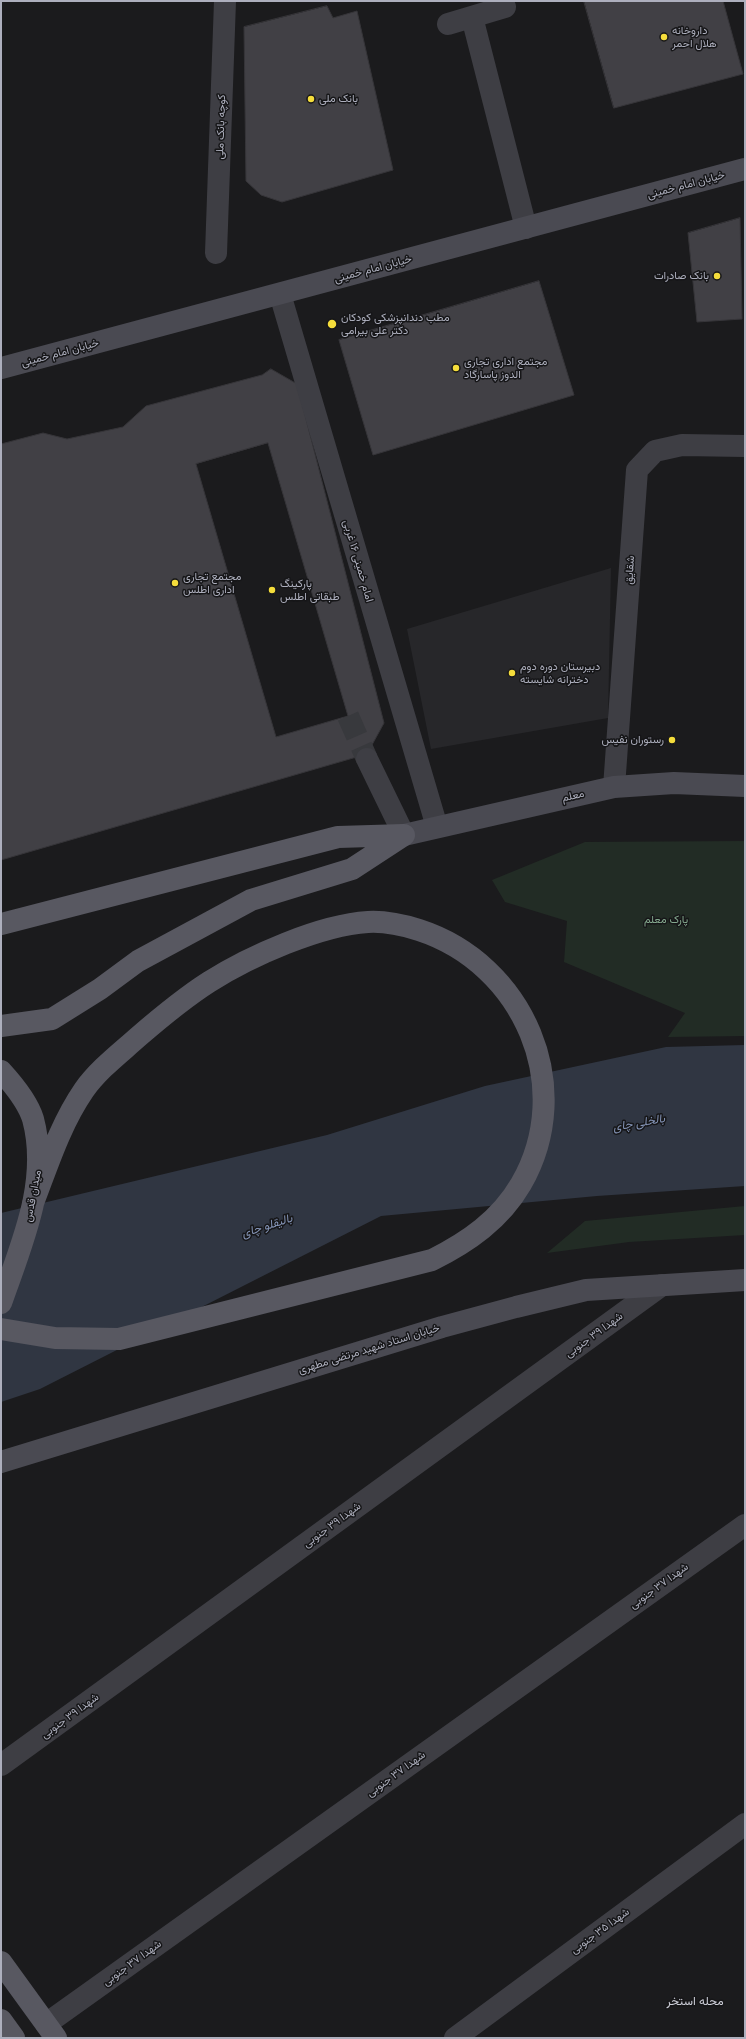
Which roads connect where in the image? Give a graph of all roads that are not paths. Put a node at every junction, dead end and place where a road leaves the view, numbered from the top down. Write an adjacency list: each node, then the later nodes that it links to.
1 (225, 1): 7 (street, کوچه بانک ملی)
2 (505, 7): 3 (street)
3 (472, 16): 4 (street); 6 (street)
4 (448, 24)
5 (745, 169): 6 (main road, خیابان امام خمینی)
6 (526, 228): 8 (main road, خیابان امام خمینی)
7 (216, 253)
8 (280, 294): 9 (main road, خیابان امام خمینی); 14 (street, امام خمینی ۱۶ غربی)
9 (1, 368)
10 (745, 446): 13 (street, شقایق)
11 (367, 758): 15 (street)
12 (745, 786): 13 (main road, معلم)
13 (614, 787): 14 (main road, معلم)
14 (437, 827): 15 (main road, معلم)
15 (404, 835): 16 (main road); 17 (main road)
16 (1, 924)
17 (1, 1026)
18 (1, 1071): 19 (main road, میدان قدس)
19 (34, 1202): 22 (main road, میدان قدس); 23 (main road)
20 (745, 1280): 21 (main road, خیابان استاد شهید مرتضی مطهری)
21 (662, 1285): 24 (main road, خیابان استاد شهید مرتضی مطهری); 26 (street, شهدا ۳۹ جنوبی)
22 (1, 1304)
23 (1, 1329)
24 (1, 1462)
25 (745, 1525): 30 (street, شهدا ۳۷ جنوبی)
26 (1, 1765)
27 (745, 1824): 32 (street, شهدا ۳۵ جنوبی)
28 (1, 1962): 30 (main road)
29 (1, 2020): 31 (main road)
30 (51, 2031)
31 (14, 2038)
32 (455, 2038)

